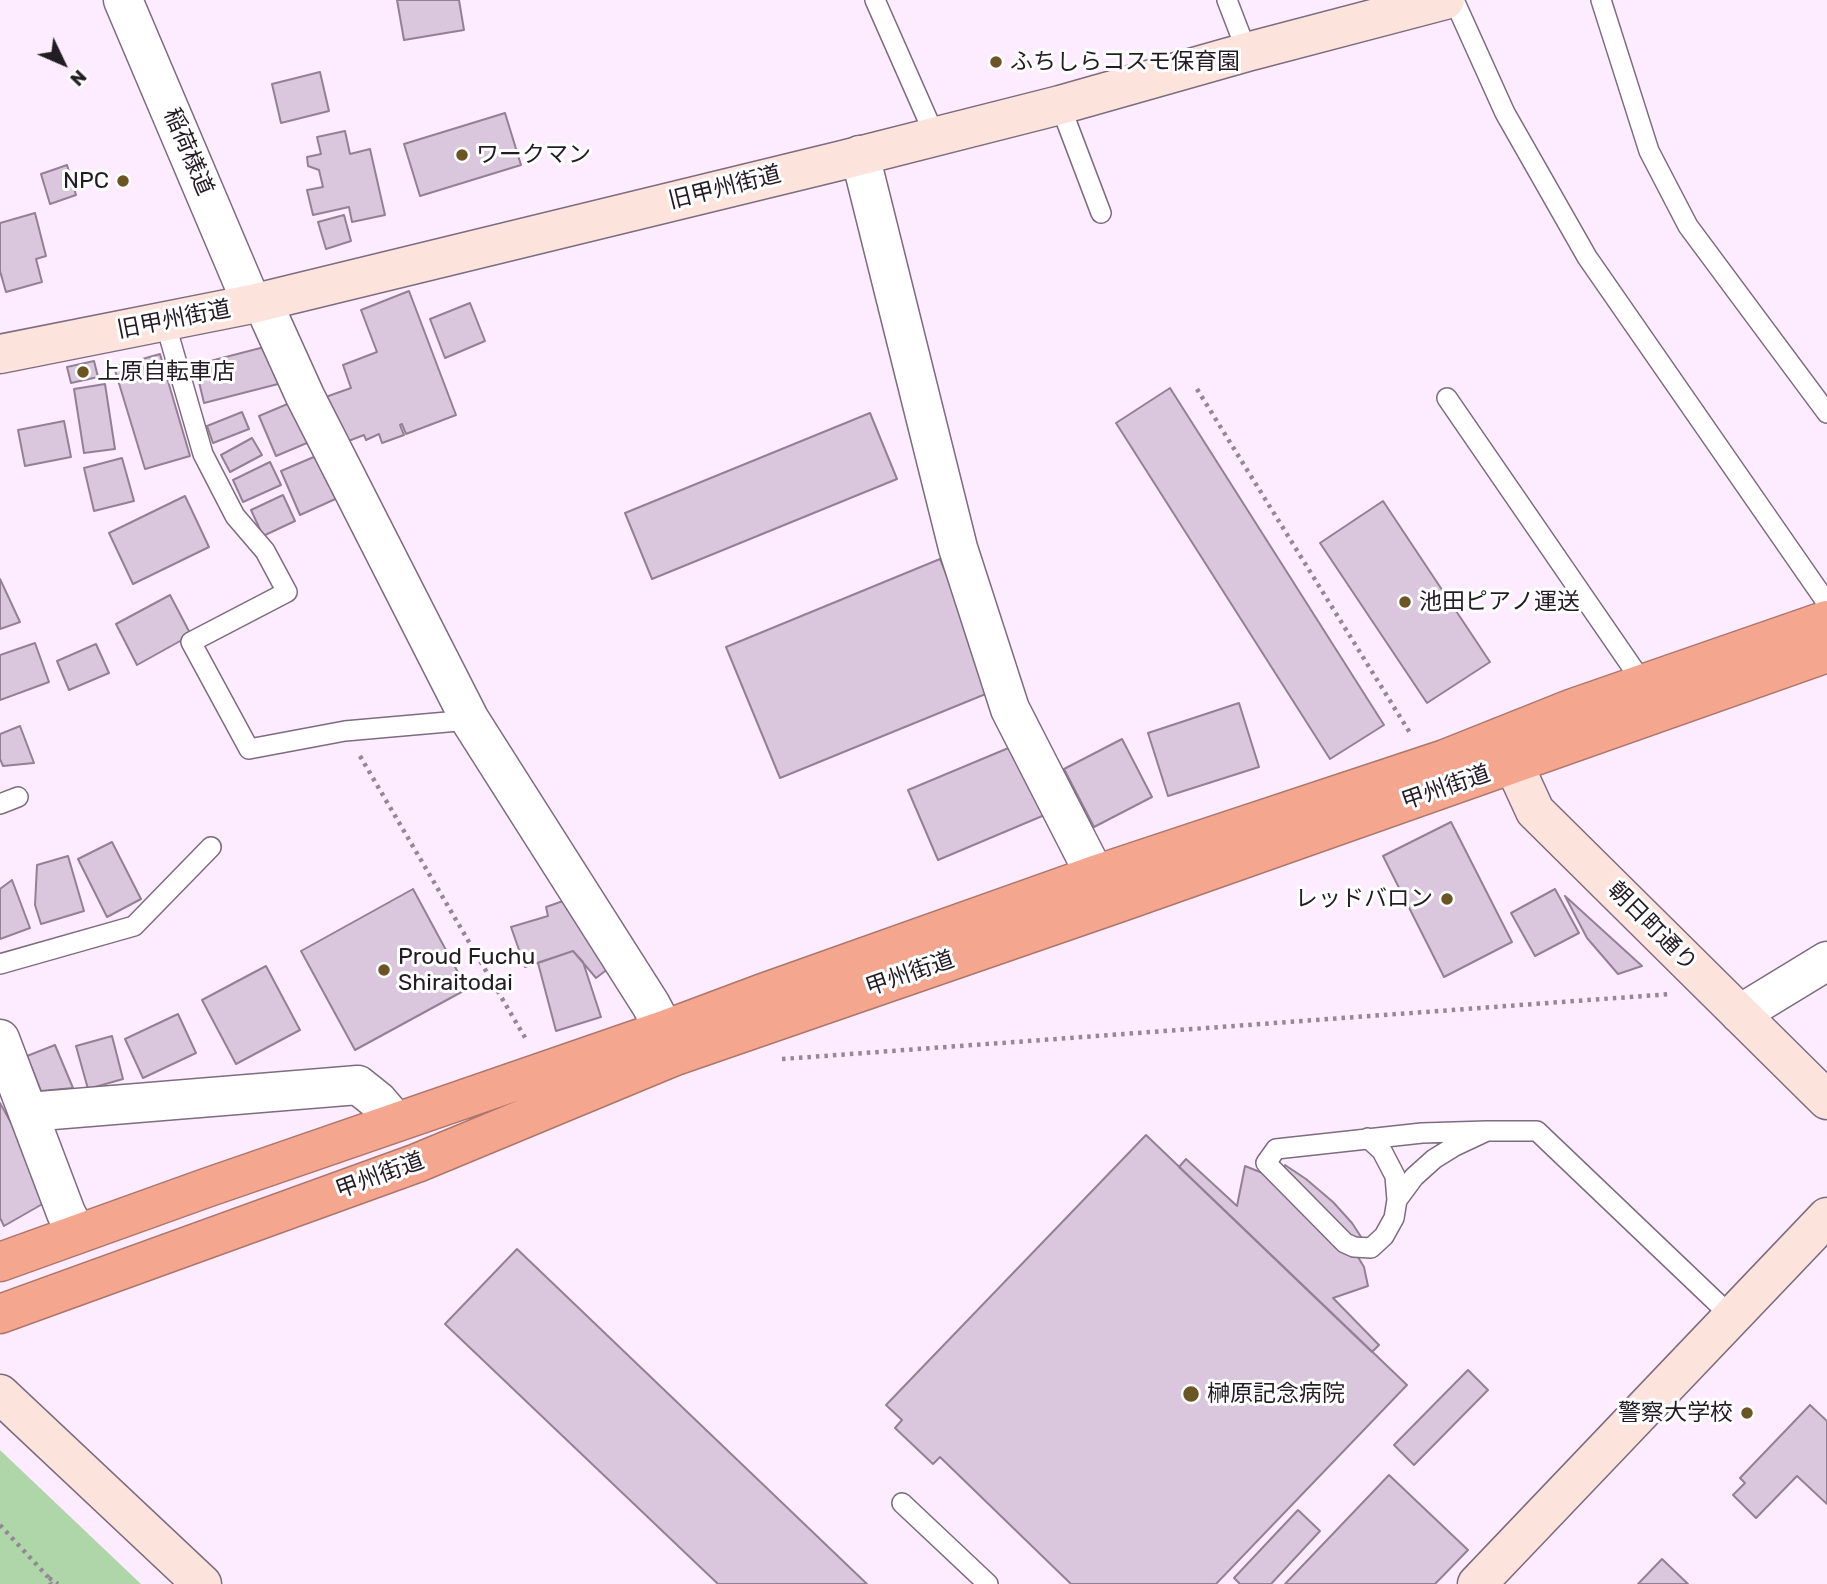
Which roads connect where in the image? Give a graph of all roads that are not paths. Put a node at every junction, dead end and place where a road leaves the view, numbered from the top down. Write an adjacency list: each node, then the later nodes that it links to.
1 (123, 0): 12 (street, 稲荷様道)
2 (875, 0): 9 (lane)
3 (1227, 0): 7 (lane)
4 (1444, 0): 7 (main road, 旧甲州街道)
5 (1454, 0): 17 (lane)
6 (1601, 0): 16 (lane)
7 (1247, 52): 8 (main road, 旧甲州街道)
8 (1060, 105): 9 (main road, 旧甲州街道); 11 (lane)
9 (935, 136): 10 (main road, 旧甲州街道)
10 (860, 155): 12 (main road, 旧甲州街道); 24 (street)
11 (1101, 214)
12 (257, 303): 13 (main road, 旧甲州街道); 21 (street, 稲荷様道)
13 (165, 322): 14 (main road, 旧甲州街道); 21 (lane)
14 (0, 354)
15 (1447, 398): 20 (lane)
16 (1827, 413)
17 (1827, 603)
18 (1827, 620): 20 (highway, 甲州街道)
19 (1827, 653): 22 (highway, 甲州街道)
20 (1643, 683): 22 (highway, 甲州街道)
21 (471, 720): 28 (street, 稲荷様道)
22 (1507, 750): 24 (highway, 甲州街道); 27 (main road, 朝日町通り); 39 (highway, 甲州街道)
23 (211, 847): 26 (lane)
24 (1095, 875): 28 (highway, 甲州街道)
25 (1827, 961): 27 (street)
26 (0, 964)
27 (1727, 1002): 30 (main road, 朝日町通り)
28 (664, 1030): 32 (highway, 甲州街道)
29 (0, 1039): 31 (street)
30 (1827, 1100)
31 (28, 1112): 32 (street); 37 (street)
32 (396, 1122): 37 (highway, 甲州街道)
33 (1488, 1130): 34 (lane); 35 (lane); 40 (lane)
34 (1368, 1138): 35 (lane); 35 (lane)
35 (1397, 1200)
36 (1827, 1217): 40 (main road)
37 (77, 1234): 38 (highway, 甲州街道)
38 (0, 1262)
39 (0, 1314)
40 (1732, 1317): 45 (main road)
41 (0, 1394): 43 (main road)
42 (902, 1503): 44 (lane)
43 (202, 1584)
44 (988, 1584)
45 (1477, 1584)

